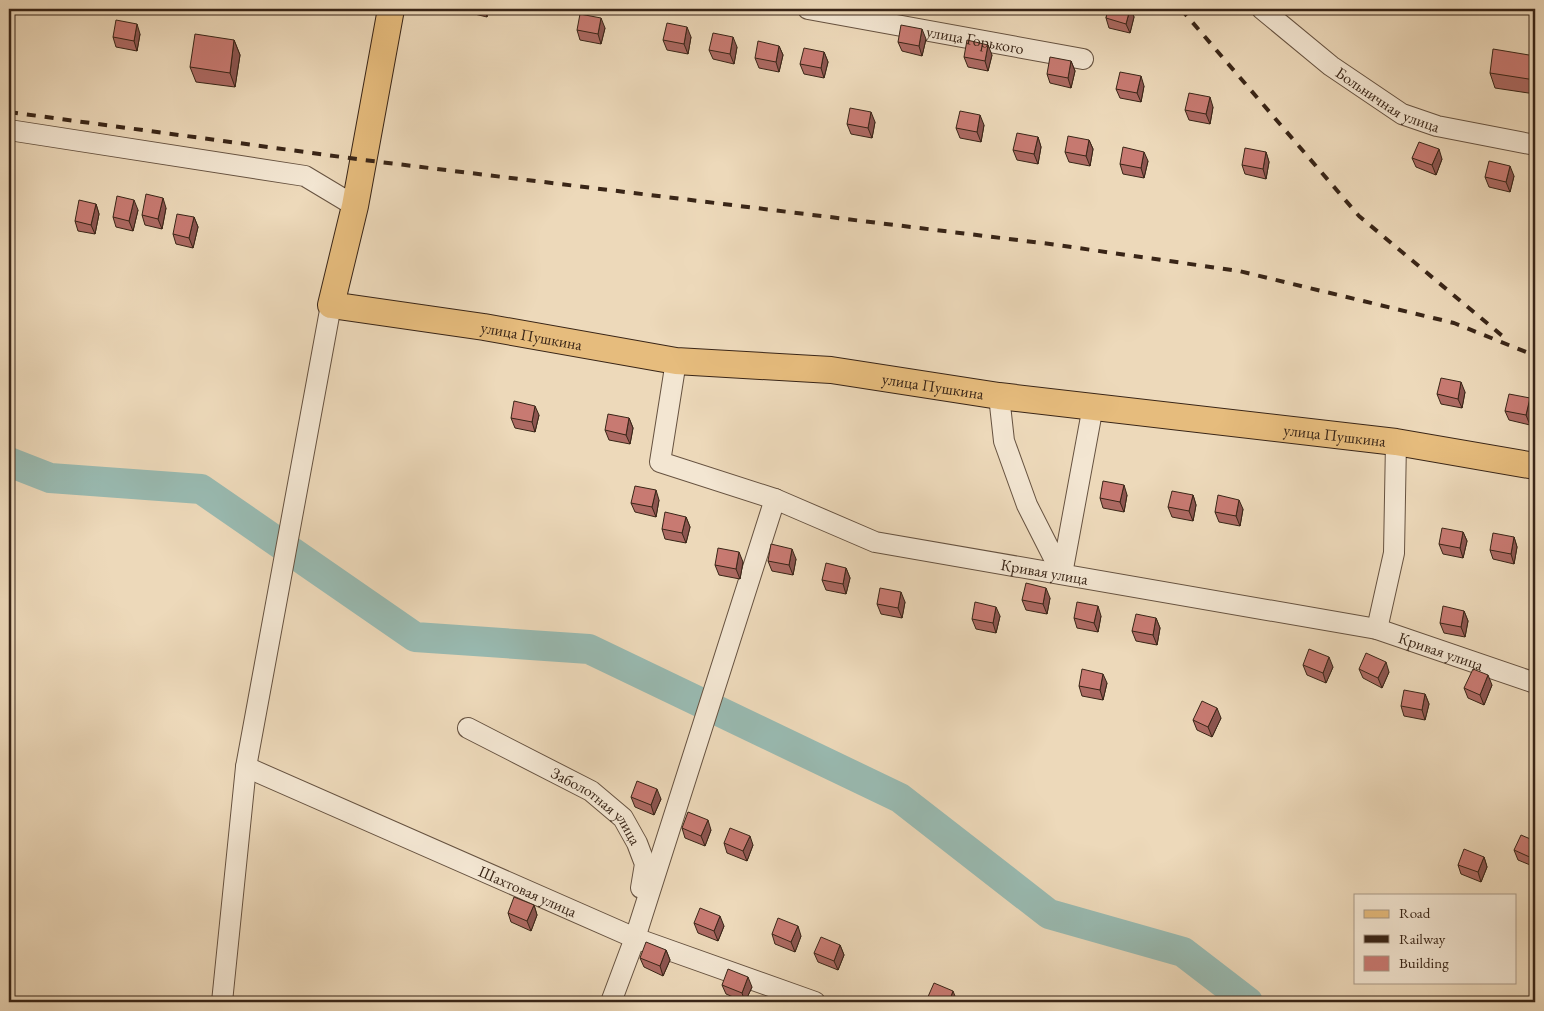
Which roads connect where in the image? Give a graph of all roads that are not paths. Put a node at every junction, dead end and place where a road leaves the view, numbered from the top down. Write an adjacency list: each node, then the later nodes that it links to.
1 (391, 9): 7 (main road)
2 (808, 9): 4 (street, улица Горького)
3 (1262, 9): 6 (street, Больничная улица)
4 (1083, 59)
5 (9, 130): 7 (street)
6 (1535, 144)
7 (355, 206): 8 (main road)
8 (331, 305): 9 (main road, улица Пушкина); 19 (street)
9 (676, 361): 10 (main road, улица Пушкина); 14 (street, Кривая улица)
10 (999, 396): 11 (main road, улица Пушкина); 15 (street)
11 (1093, 406): 12 (main road, улица Пушкина); 15 (street)
12 (1396, 442): 13 (main road, улица Пушкина); 16 (street)
13 (1535, 466)
14 (775, 498): 15 (street, Кривая улица); 20 (street)
15 (1062, 574): 16 (street, Кривая улица)
16 (1377, 629): 17 (street, Кривая улица)
17 (1535, 683)
18 (468, 728): 20 (street, Заболотная улица)
19 (246, 767): 20 (street, Шахтовая улица); 21 (street)
20 (635, 938): 22 (street); 23 (street, Шахтовая улица)
21 (222, 1002)
22 (611, 1002)
23 (815, 1002)

